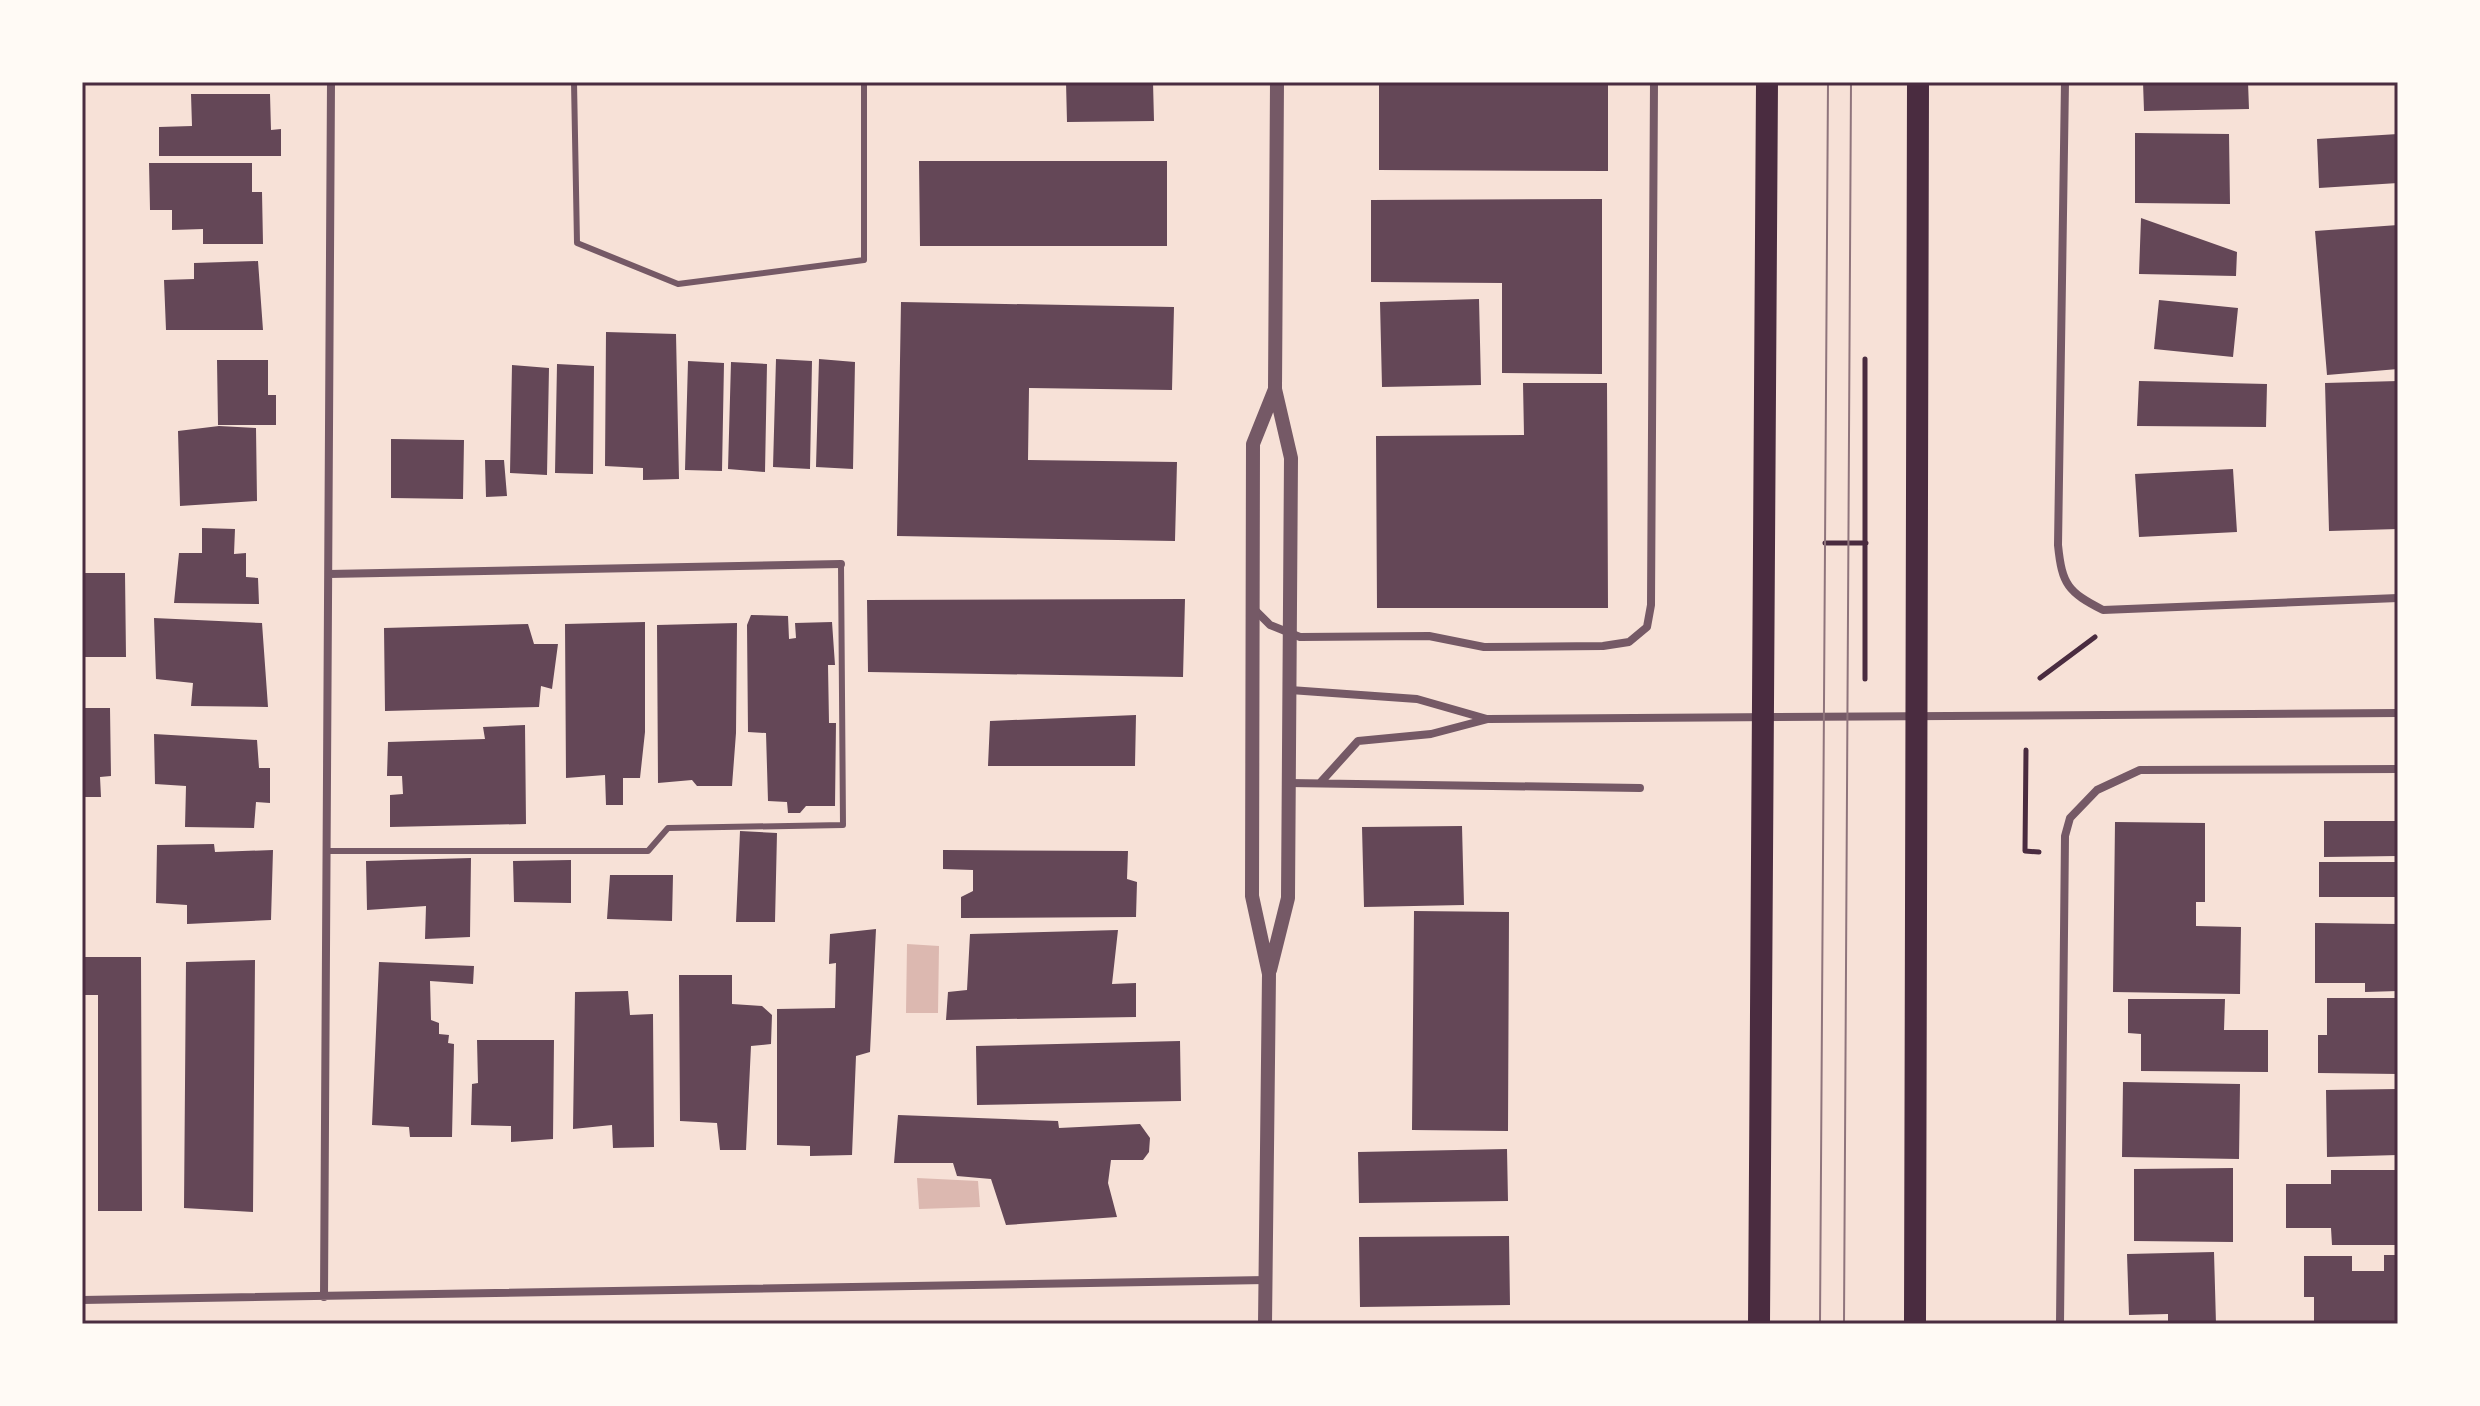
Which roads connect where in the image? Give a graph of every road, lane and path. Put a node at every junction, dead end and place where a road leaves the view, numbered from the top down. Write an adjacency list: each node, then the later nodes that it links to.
1 (331, 82): 14 (street)
2 (574, 82): 3 (lane)
3 (864, 82)
4 (1277, 82): 10 (street)
5 (1654, 82): 17 (street)
6 (1767, 82): 36 (highway)
7 (1918, 82): 37 (highway)
8 (2065, 82): 15 (street)
9 (1865, 359): 12 (path)
10 (1275, 389): 16 (street); 17 (street)
11 (1825, 543): 12 (path)
12 (1866, 543): 20 (path)
13 (841, 564): 14 (street); 29 (lane)
14 (329, 574): 29 (street)
15 (2398, 598)
16 (1253, 607): 17 (street); 31 (street)
17 (1290, 634): 21 (street)
18 (2099, 634): 19 (path)
19 (2040, 678)
20 (1865, 679)
21 (1290, 690): 23 (street); 26 (street)
22 (2398, 713): 23 (street)
23 (1488, 719): 27 (street)
24 (2026, 750): 30 (path)
25 (2398, 769): 38 (street)
26 (1289, 783): 27 (street); 31 (street)
27 (1320, 783): 28 (street)
28 (1640, 788)
29 (329, 851): 33 (street)
30 (2041, 852)
31 (1269, 974): 32 (street)
32 (1266, 1280): 33 (street); 35 (street)
33 (324, 1297): 34 (street)
34 (82, 1300)
35 (1265, 1324)
36 (1759, 1324)
37 (1915, 1324)
38 (2060, 1324)

